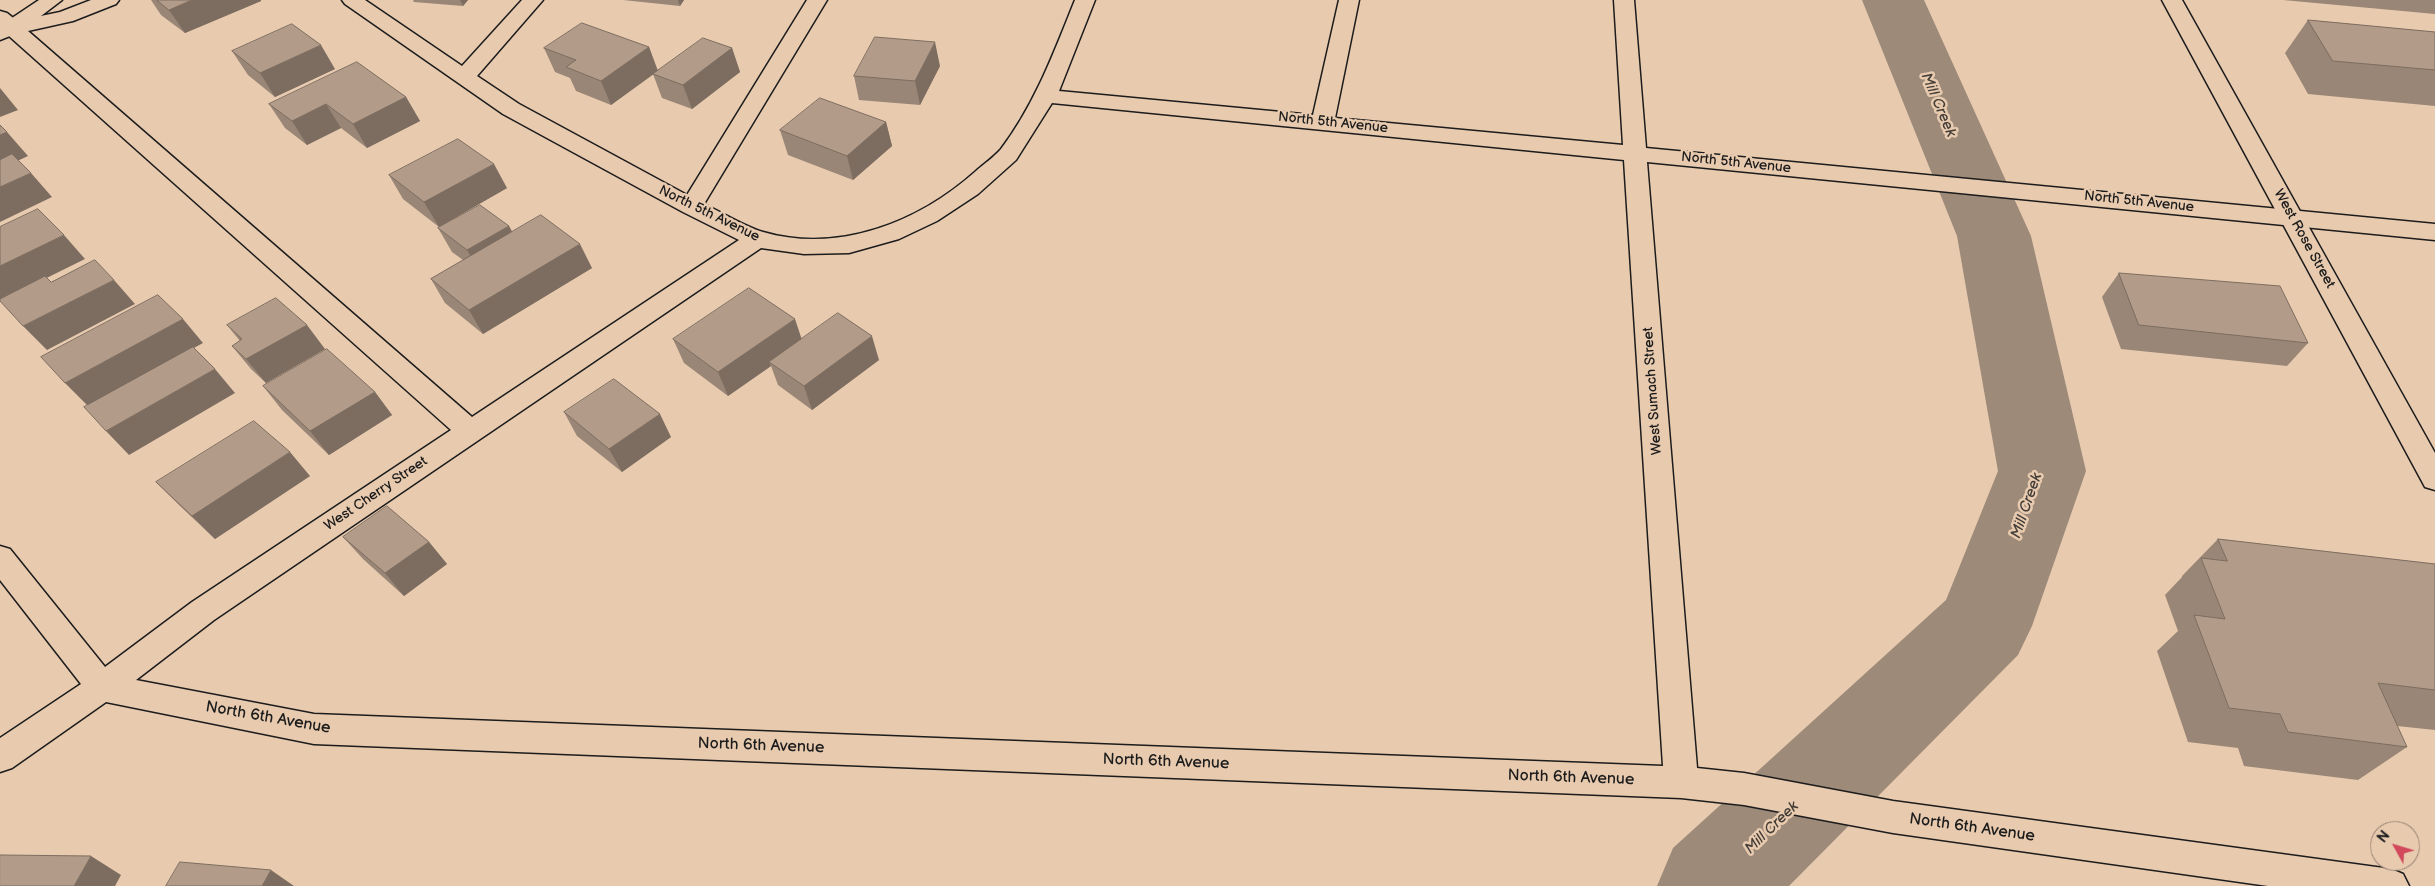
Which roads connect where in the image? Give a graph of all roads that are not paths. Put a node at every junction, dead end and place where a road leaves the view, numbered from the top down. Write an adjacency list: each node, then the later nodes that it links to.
1 (52, 0): 10 (street)
2 (109, 0): 10 (street)
3 (352, 0): 11 (street, North 5th Avenue)
4 (534, 0): 11 (street)
5 (817, 0): 15 (street)
6 (1085, 0): 12 (street)
7 (1349, 0): 13 (street)
8 (1624, 0): 14 (street, West Sumach Street)
9 (2172, 0): 16 (street, West Rose Street)
10 (4, 26): 19 (street)
11 (464, 77): 15 (street, North 5th Avenue)
12 (1046, 96): 13 (street, North 5th Avenue); 18 (street, North 5th Avenue)
13 (1323, 122): 14 (street, North 5th Avenue)
14 (1635, 153): 16 (street, North 5th Avenue); 24 (street, West Sumach Street)
15 (691, 207): 18 (street, North 5th Avenue)
16 (2292, 218): 17 (street, North 5th Avenue); 20 (street, West Rose Street)
17 (2435, 232)
18 (757, 239): 19 (street, West Cherry Street)
19 (470, 430): 22 (street, West Cherry Street)
20 (2435, 479)
21 (0, 558): 22 (street)
22 (102, 687): 23 (street, West Cherry Street); 24 (street, North 6th Avenue)
23 (0, 757)
24 (1681, 782): 25 (street, North 6th Avenue)
25 (2391, 886)

